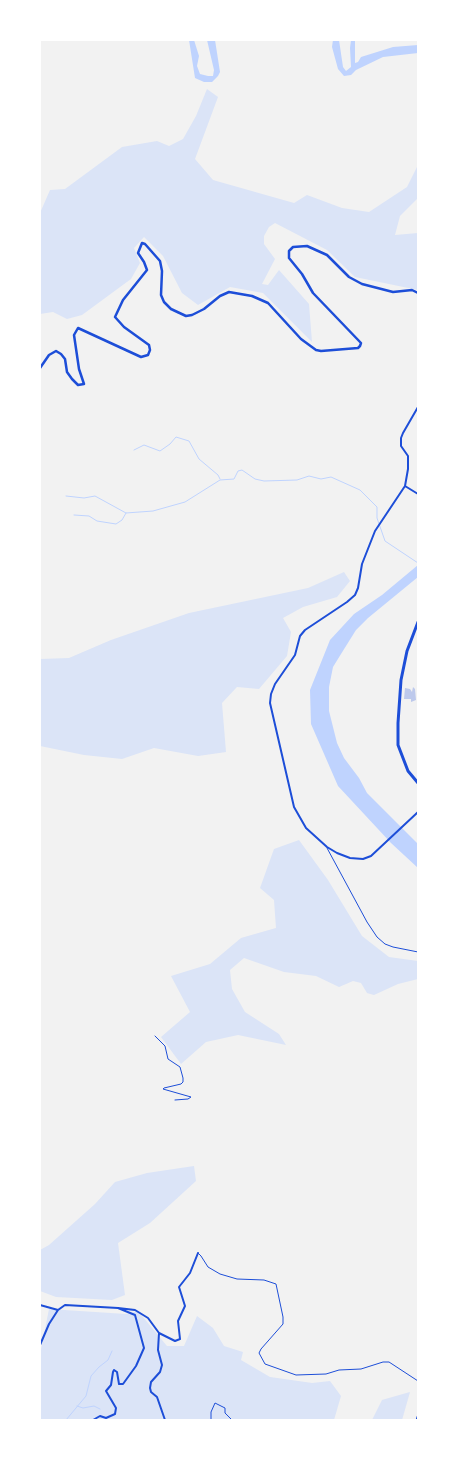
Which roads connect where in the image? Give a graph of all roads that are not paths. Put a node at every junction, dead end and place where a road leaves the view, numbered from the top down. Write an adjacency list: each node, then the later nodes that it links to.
1 (418, 294): 2 (street)
2 (40, 368)
3 (418, 408): 4 (street)
4 (405, 486): 5 (street); 9 (street)
5 (418, 494)
6 (418, 622): 7 (main road)
7 (418, 783)
8 (418, 812): 9 (street)
9 (327, 847): 10 (lane)
10 (418, 952)
11 (198, 1253): 15 (street); 17 (lane)
12 (40, 1304): 14 (street)
13 (118, 1308): 14 (street); 15 (street); 19 (street)
14 (58, 1310): 16 (street)
15 (159, 1333): 20 (street)
16 (40, 1345)
17 (418, 1380)
18 (418, 1414): 21 (lane)
19 (93, 1420)
20 (164, 1420)
21 (416, 1420)

